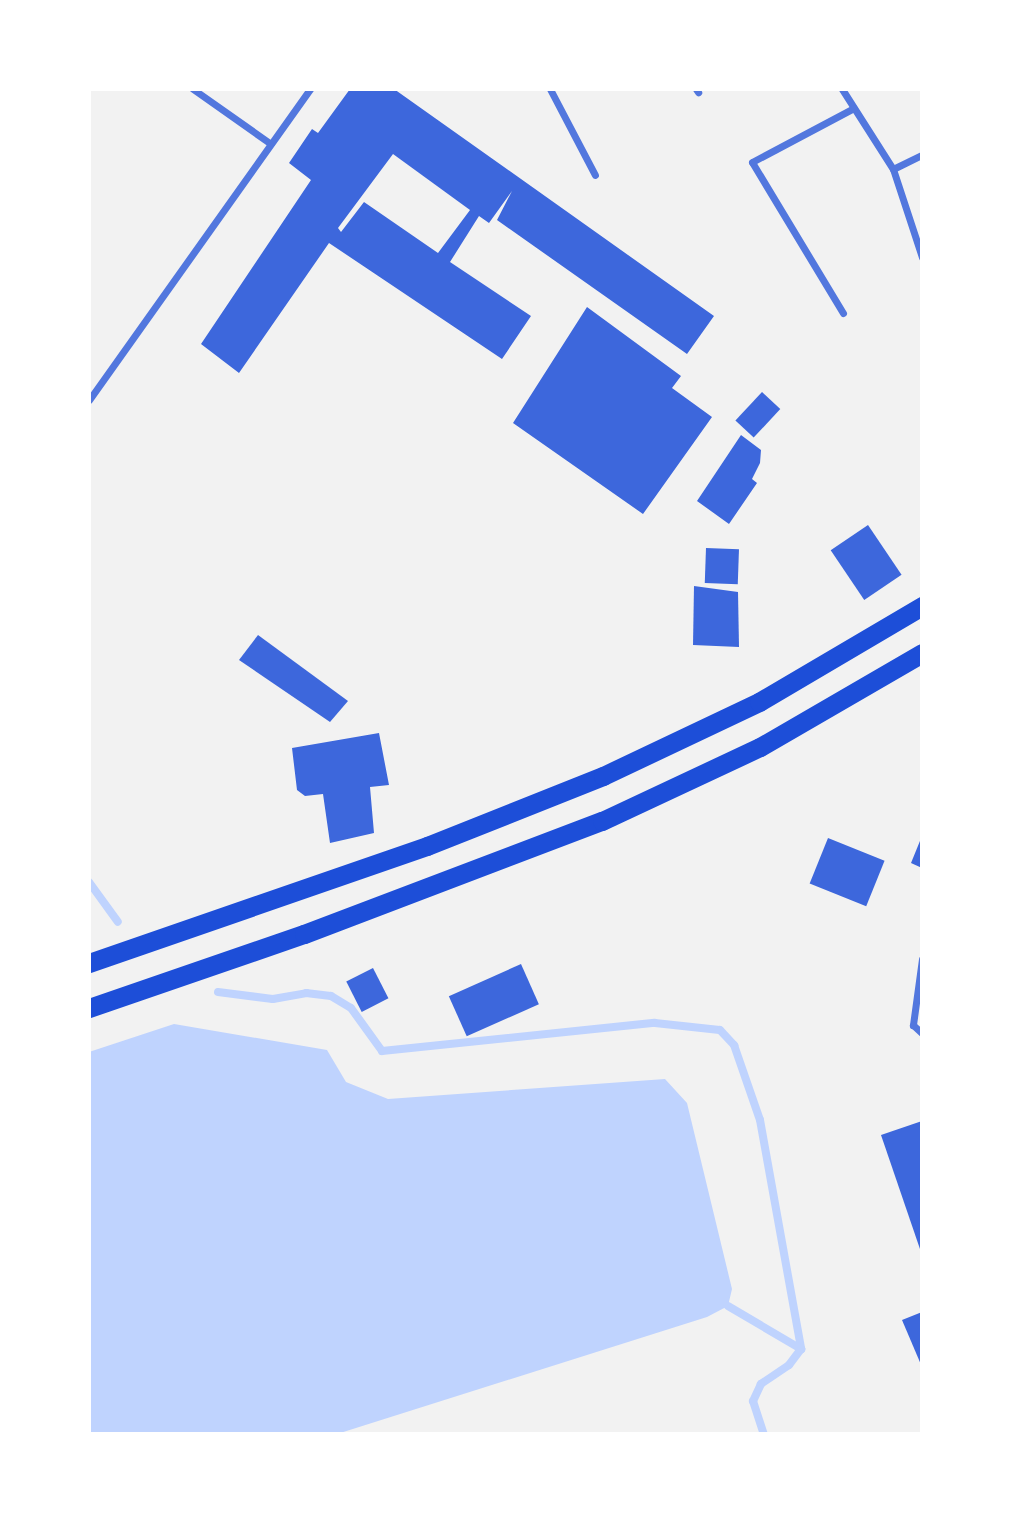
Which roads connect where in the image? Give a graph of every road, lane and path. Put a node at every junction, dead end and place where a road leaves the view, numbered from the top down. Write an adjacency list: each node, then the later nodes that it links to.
1 (193, 89): 6 (street)
2 (310, 89): 6 (street)
3 (550, 89): 9 (street)
4 (842, 89): 5 (street)
5 (854, 108): 8 (street); 11 (street)
6 (271, 144): 12 (street)
7 (922, 155): 8 (street)
8 (892, 169): 10 (street)
9 (595, 175)
10 (922, 257)
11 (843, 313)
12 (89, 400)
13 (922, 606): 16 (highway)
14 (922, 653): 17 (highway)
15 (922, 959): 18 (street)
16 (89, 963)
17 (89, 1008)
18 (922, 1033)

